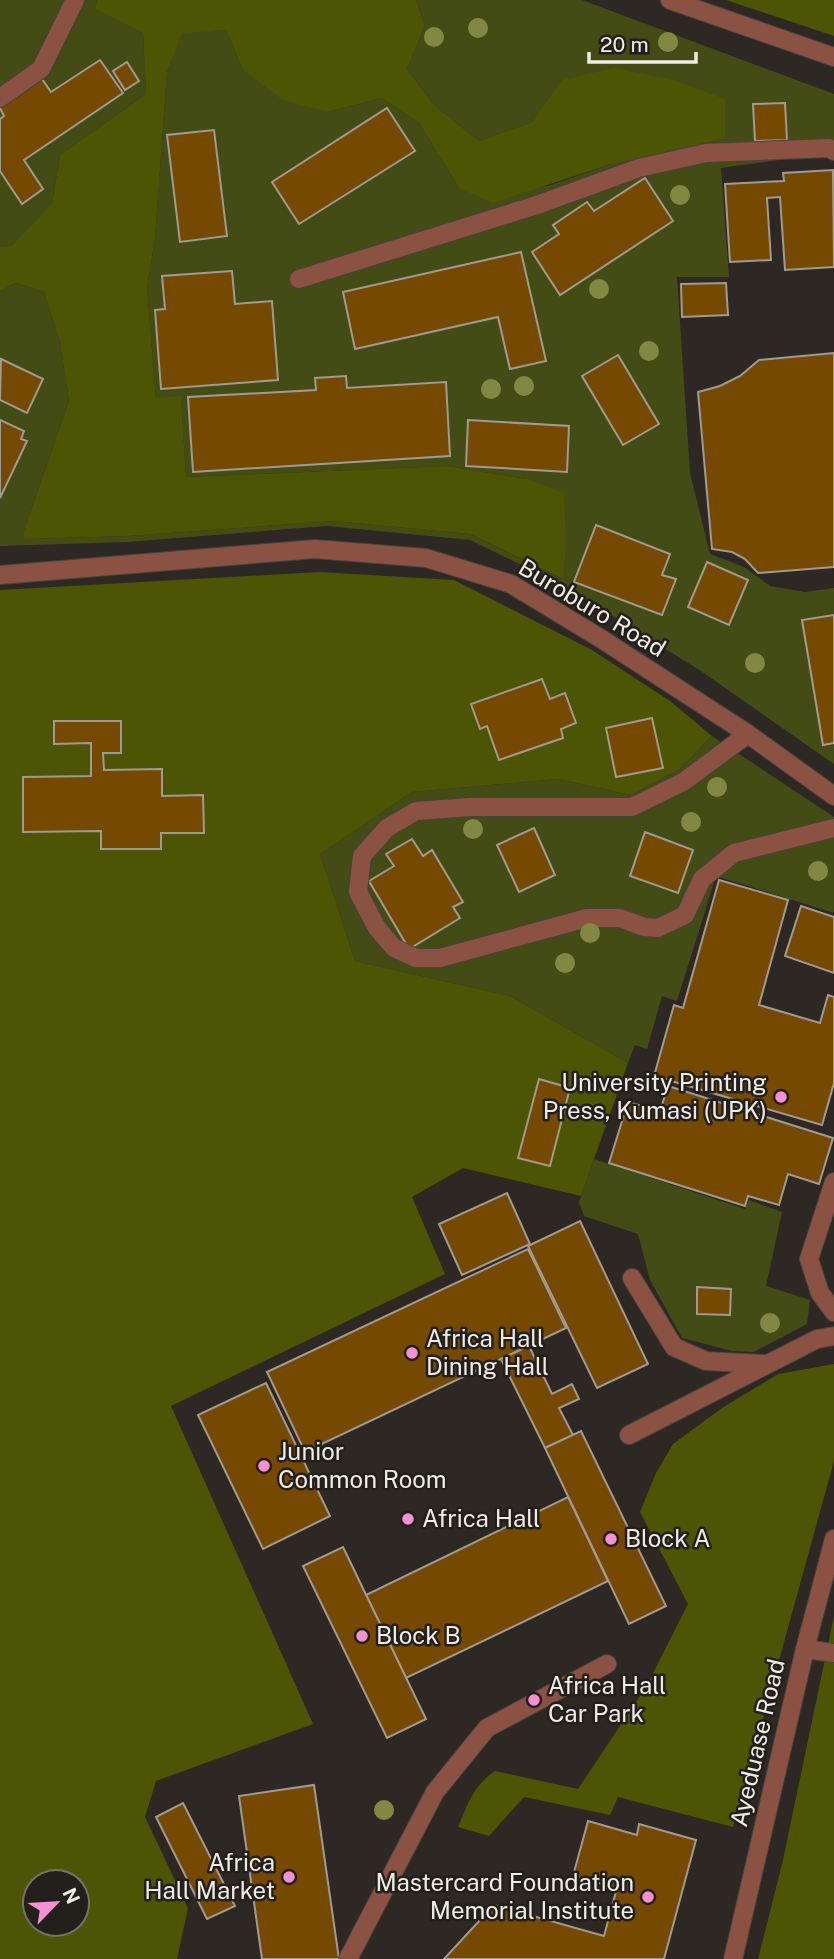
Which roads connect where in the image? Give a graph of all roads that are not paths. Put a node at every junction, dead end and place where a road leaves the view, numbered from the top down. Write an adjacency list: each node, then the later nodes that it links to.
1 (75, 0): 4 (street)
2 (670, 0): 3 (street)
3 (834, 57)
4 (0, 98)
5 (834, 151): 6 (street)
6 (299, 279)
7 (0, 575): 8 (street, Buroburo Road)
8 (748, 734): 9 (street, Buroburo Road); 10 (street)
9 (834, 796)
10 (834, 828)
11 (834, 1182): 13 (street)
12 (632, 1278): 15 (street)
13 (834, 1312)
14 (834, 1336): 15 (street)
15 (768, 1364): 16 (street)
16 (629, 1435)
17 (834, 1539): 18 (street, Ayeduase Road)
18 (805, 1648): 19 (street); 22 (street, Ayeduase Road)
19 (834, 1653)
20 (607, 1664): 21 (street)
21 (348, 1959)
22 (733, 1959)

